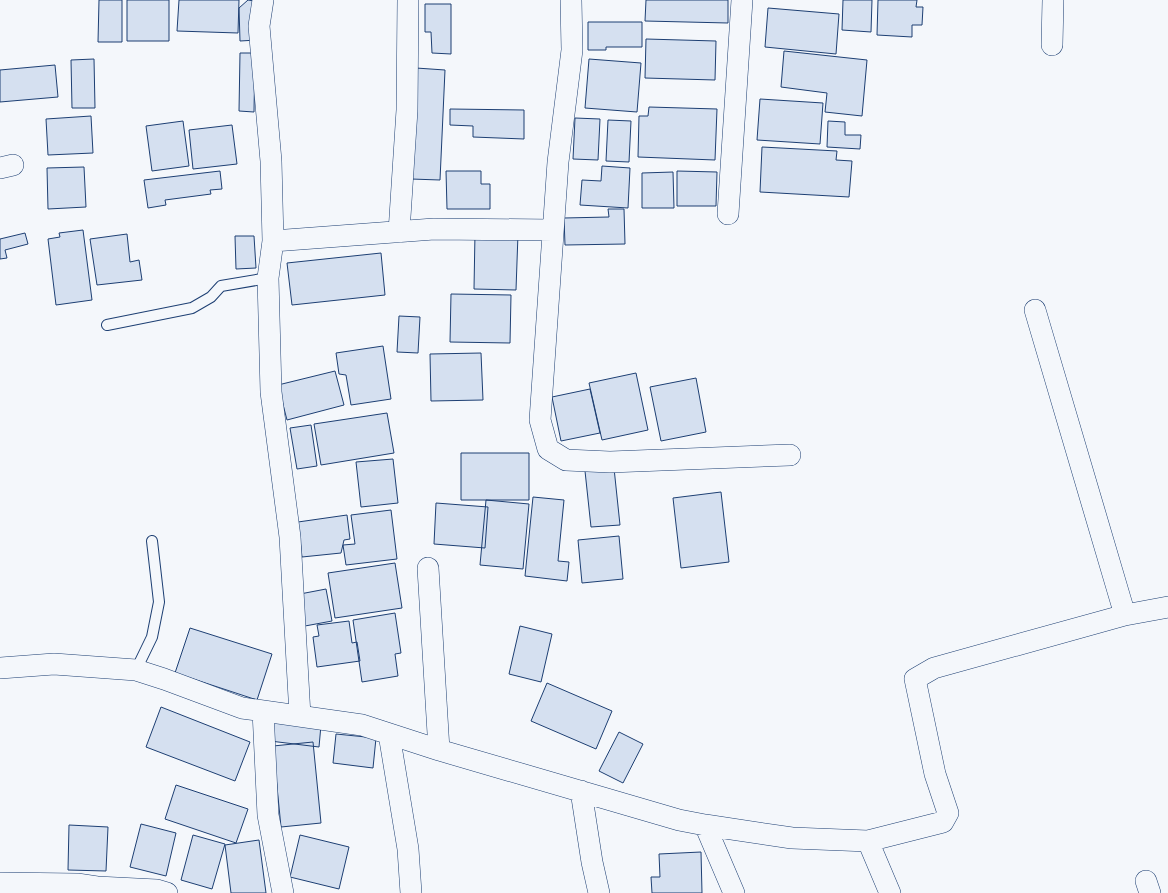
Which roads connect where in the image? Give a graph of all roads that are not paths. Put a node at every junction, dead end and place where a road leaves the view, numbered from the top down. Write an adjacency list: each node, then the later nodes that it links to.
1 (262, 0): 10 (street)
2 (408, 0): 9 (street)
3 (571, 0): 8 (street)
4 (742, 0): 7 (street)
5 (1053, 0): 6 (street)
6 (1052, 45)
7 (728, 214)
8 (553, 230): 9 (street); 14 (street)
9 (399, 232): 10 (street)
10 (273, 242): 11 (street)
11 (268, 278): 13 (lane); 22 (street)
12 (1035, 310): 18 (street)
13 (107, 325)
14 (790, 455)
15 (152, 541): 20 (lane)
16 (428, 568): 24 (street)
17 (1168, 607): 18 (street)
18 (1125, 615): 27 (street)
19 (0, 668): 20 (street)
20 (136, 670): 21 (street)
21 (263, 711): 22 (street); 31 (street)
22 (300, 716): 23 (street)
23 (389, 734): 24 (street); 32 (street)
24 (438, 750): 25 (street)
25 (581, 791): 26 (street); 33 (street)
26 (705, 825): 27 (street); 34 (street)
27 (868, 841): 35 (street)
28 (0, 883): 29 (street)
29 (77, 889): 30 (street)
30 (167, 893)
31 (283, 893)
32 (411, 893)
33 (600, 893)
34 (734, 893)
35 (890, 893)

